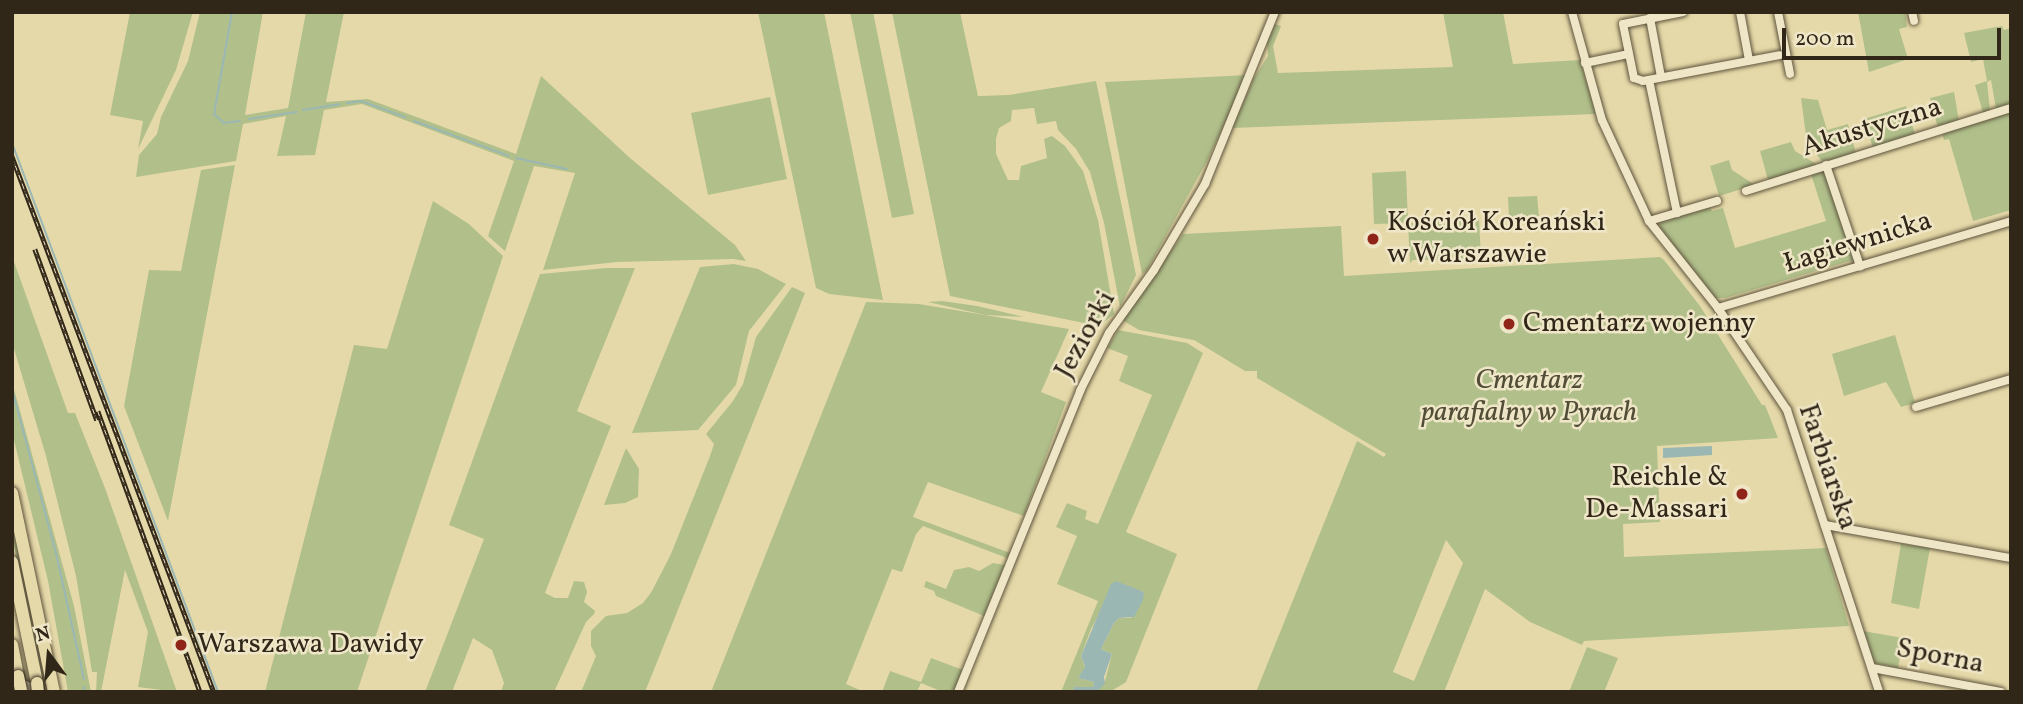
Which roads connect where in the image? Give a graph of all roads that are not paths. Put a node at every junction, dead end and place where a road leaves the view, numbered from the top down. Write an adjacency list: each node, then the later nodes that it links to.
1 (1275, 12): 33 (street, Jeziorki)
2 (1572, 12): 10 (street, Farbiarska)
3 (1683, 12): 6 (street)
4 (1740, 12): 9 (street)
5 (1779, 12): 11 (street)
6 (1650, 19): 7 (street); 12 (street)
7 (1629, 54): 10 (street); 13 (street)
8 (1780, 55): 9 (street)
9 (1749, 60): 12 (street)
10 (1585, 63): 19 (street, Farbiarska)
11 (1790, 74)
12 (1661, 77): 13 (street)
13 (1648, 80): 18 (street)
14 (2011, 108): 15 (street, Akustyczna)
15 (1826, 165): 16 (street, Akustyczna); 21 (street)
16 (1746, 191)
17 (1717, 201): 18 (street)
18 (1677, 213): 19 (street)
19 (1649, 221): 22 (street, Farbiarska)
20 (2011, 221): 21 (street, Łagiewnicka)
21 (1860, 266): 22 (street, Łagiewnicka)
22 (1718, 308): 26 (street, Farbiarska)
23 (2011, 379): 24 (street)
24 (1916, 407)
25 (12, 493): 32 (highway)
26 (1825, 526): 27 (street); 30 (street, Farbiarska)
27 (2011, 558)
28 (12, 562): 32 (highway)
29 (12, 645): 31 (highway)
30 (1872, 668): 34 (street, Farbiarska); 35 (street, Sporna)
31 (18, 684): 32 (street)
32 (45, 689)
33 (958, 692)
34 (1879, 692)
35 (2001, 692)

